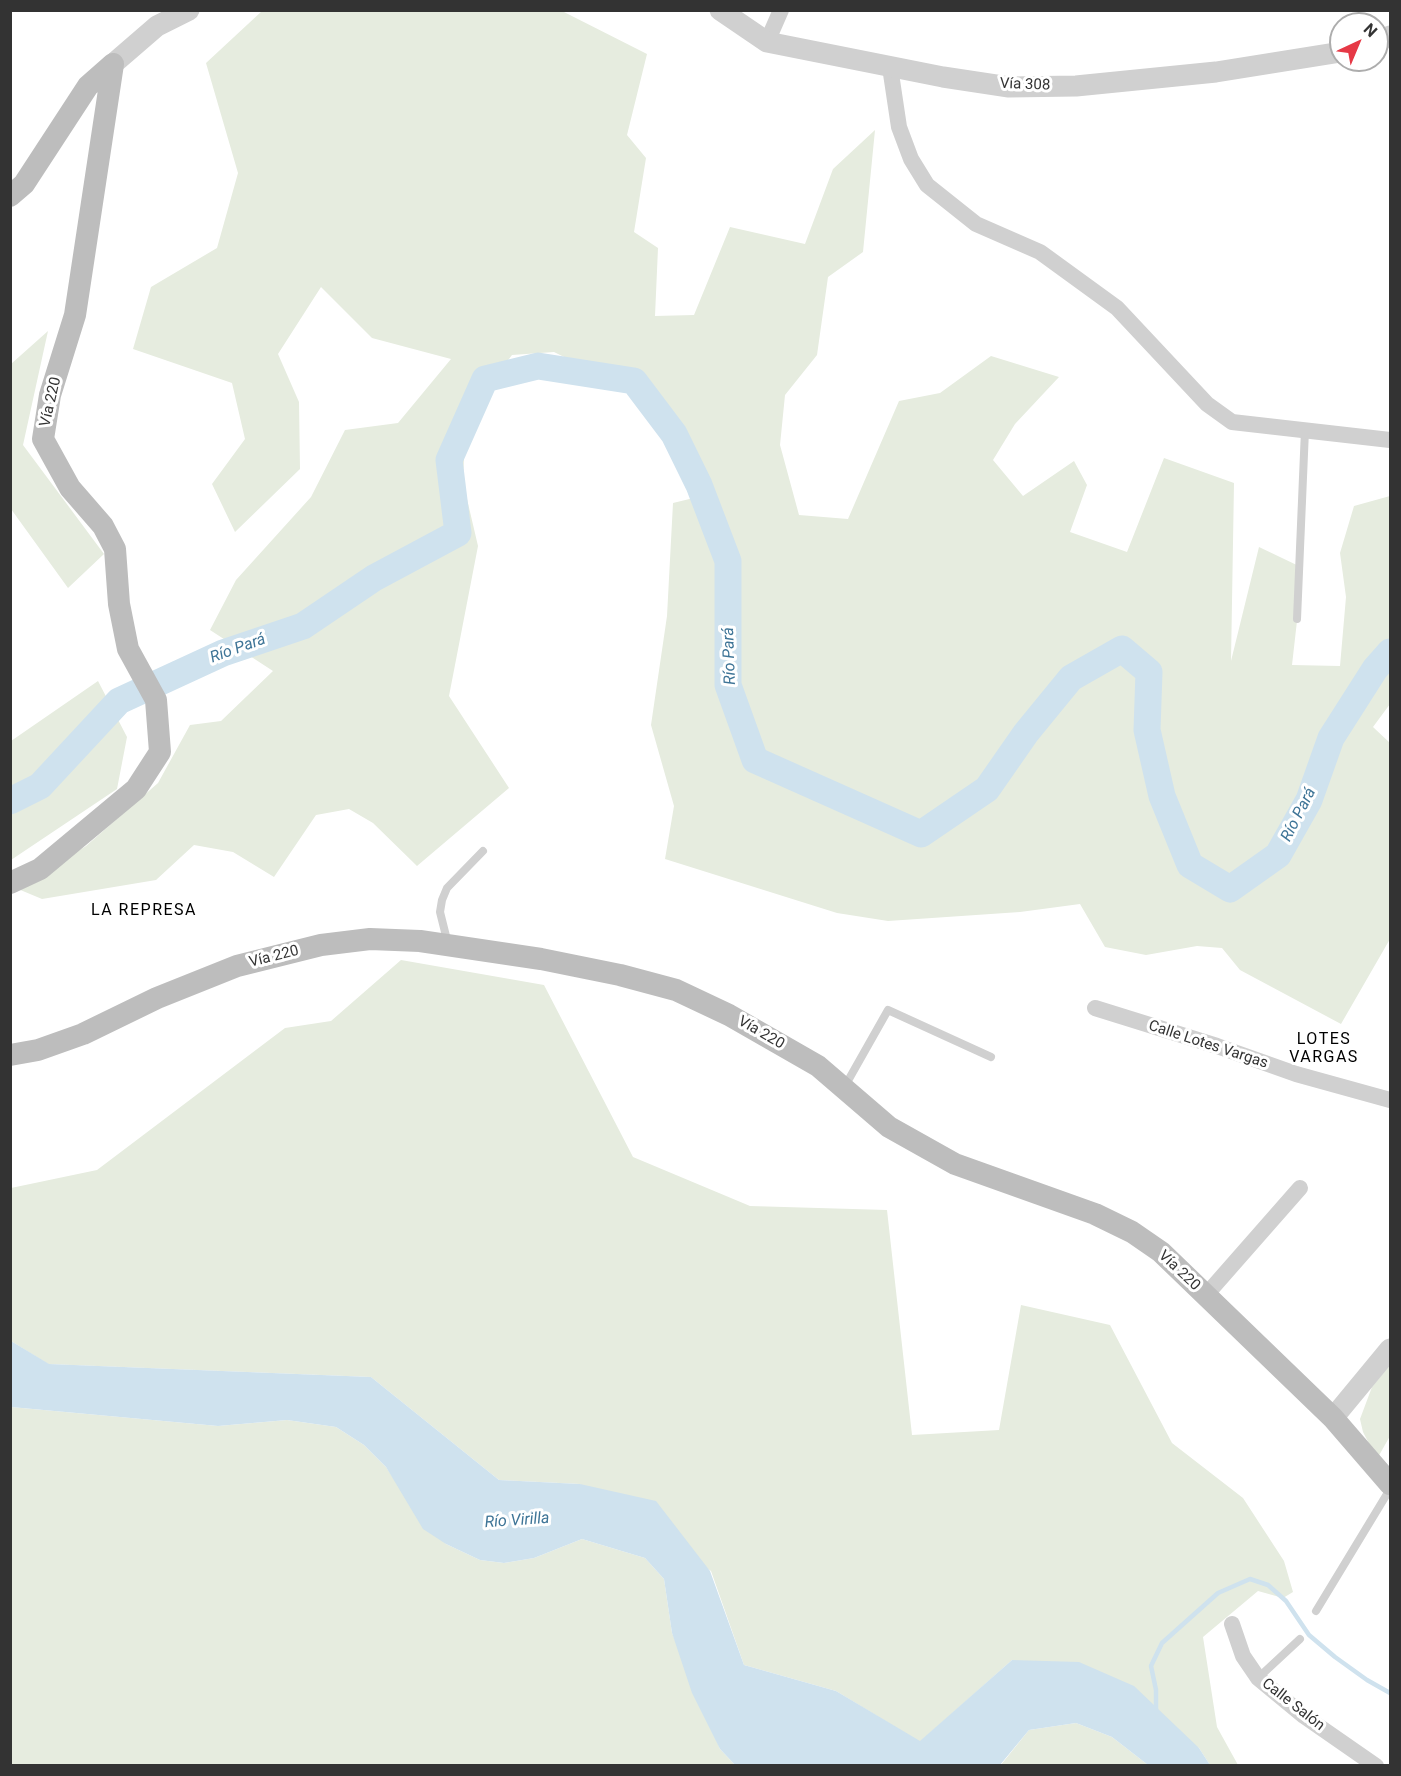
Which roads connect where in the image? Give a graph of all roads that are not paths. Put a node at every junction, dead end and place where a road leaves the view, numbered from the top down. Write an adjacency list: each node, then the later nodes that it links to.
1 (189, 10): 6 (street)
2 (720, 10): 4 (street, Vía 308)
3 (781, 10): 4 (street)
4 (767, 42): 7 (street, Vía 308)
5 (1329, 54): 7 (street, Vía 308)
6 (113, 64): 8 (main road); 13 (main road, Vía 220)
7 (890, 67): 9 (street)
8 (10, 196)
9 (1305, 430): 10 (street); 11 (lane)
10 (1390, 440)
11 (1297, 619)
12 (483, 851): 14 (lane)
13 (10, 883)
14 (449, 946): 16 (main road, Vía 220); 18 (main road, Vía 220)
15 (1095, 1008): 19 (street, Calle Lotes Vargas)
16 (10, 1055)
17 (991, 1057): 18 (lane)
18 (844, 1087): 21 (main road, Vía 220)
19 (1390, 1100)
20 (1300, 1188): 21 (street)
21 (1206, 1295): 23 (main road, Vía 220)
22 (1390, 1349): 23 (street)
23 (1333, 1418): 24 (main road, Vía 220)
24 (1390, 1484)
25 (1390, 1489): 26 (lane)
26 (1316, 1611)
27 (1232, 1624): 29 (street, Calle Salón)
28 (1300, 1639): 29 (lane)
29 (1258, 1678): 30 (street, Calle Salón)
30 (1377, 1766)

